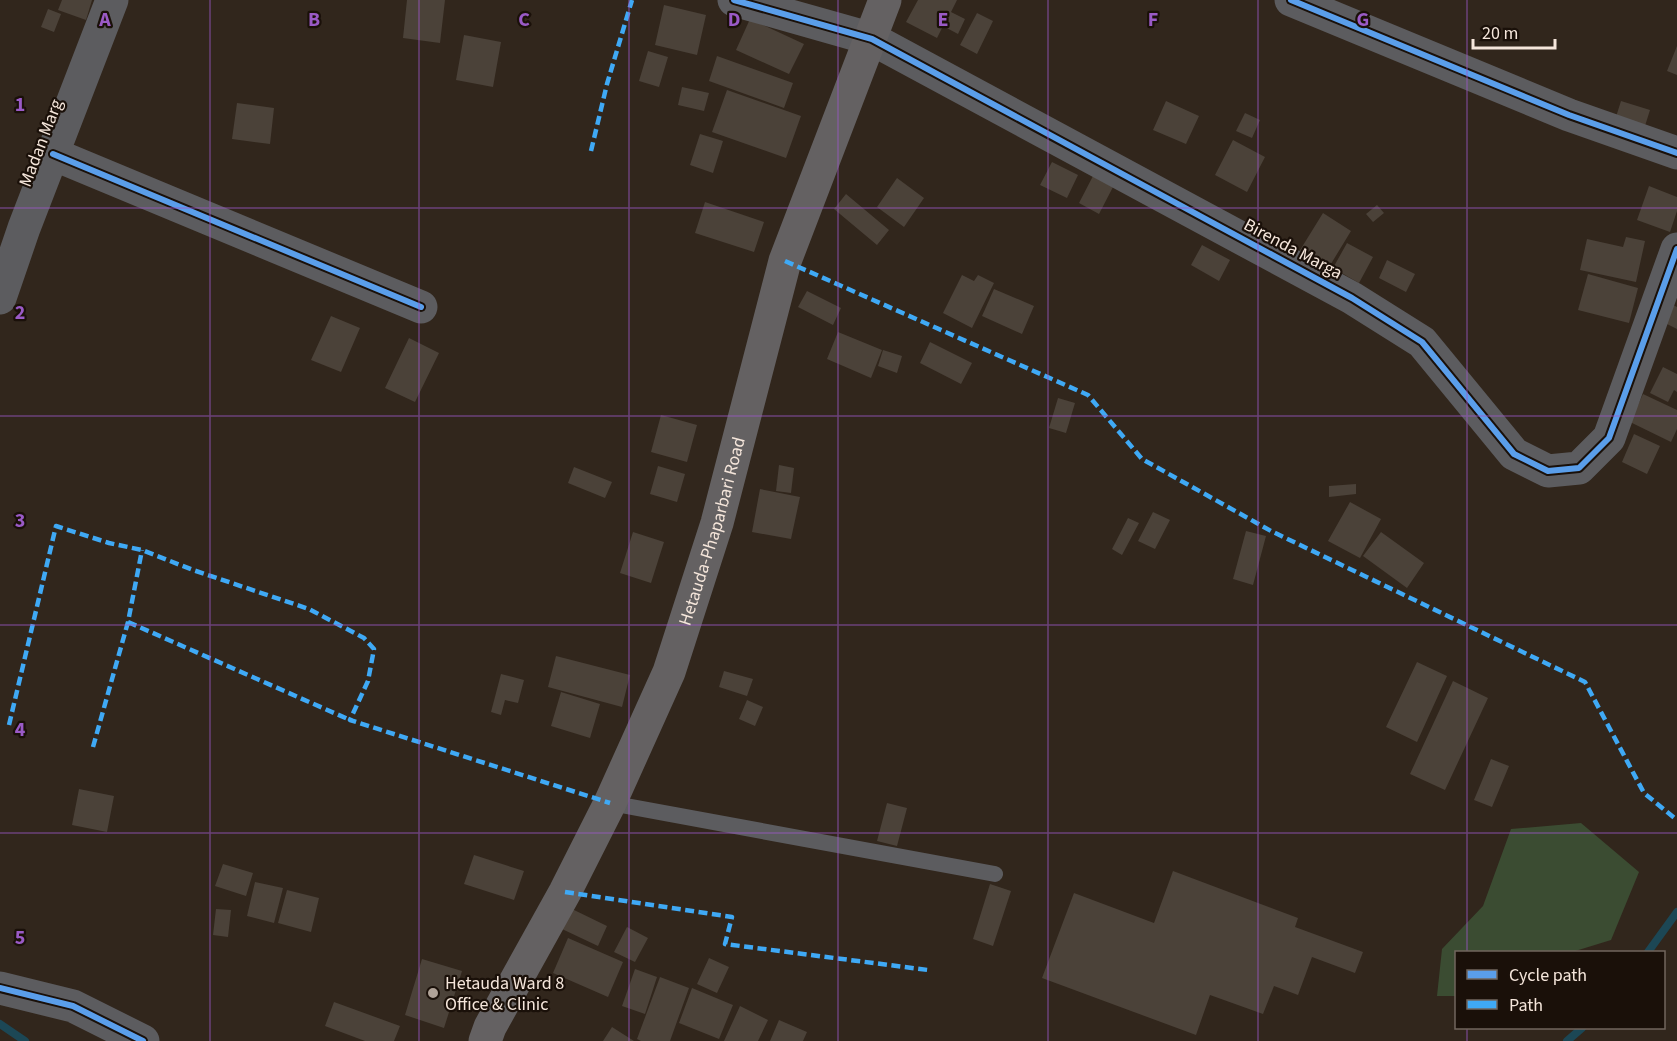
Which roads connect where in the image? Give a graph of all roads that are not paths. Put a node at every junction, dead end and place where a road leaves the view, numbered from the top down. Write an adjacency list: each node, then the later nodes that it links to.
1 (112, 0): 7 (street, Madan Marg)
2 (734, 0): 5 (street, Birenda Marga)
3 (885, 0): 5 (highway, Hetauda-Phaparbari Road)
4 (1291, 0): 6 (street)
5 (872, 39): 8 (street, Birenda Marga); 11 (highway, Hetauda-Phaparbari Road)
6 (1677, 153)
7 (53, 154): 9 (street, Madan Marg); 10 (street)
8 (1677, 249)
9 (0, 298)
10 (420, 307)
11 (610, 803): 12 (lane); 15 (highway, Hetauda-Phaparbari Road)
12 (995, 874)
13 (0, 988): 14 (street)
14 (143, 1041)
15 (485, 1041)

